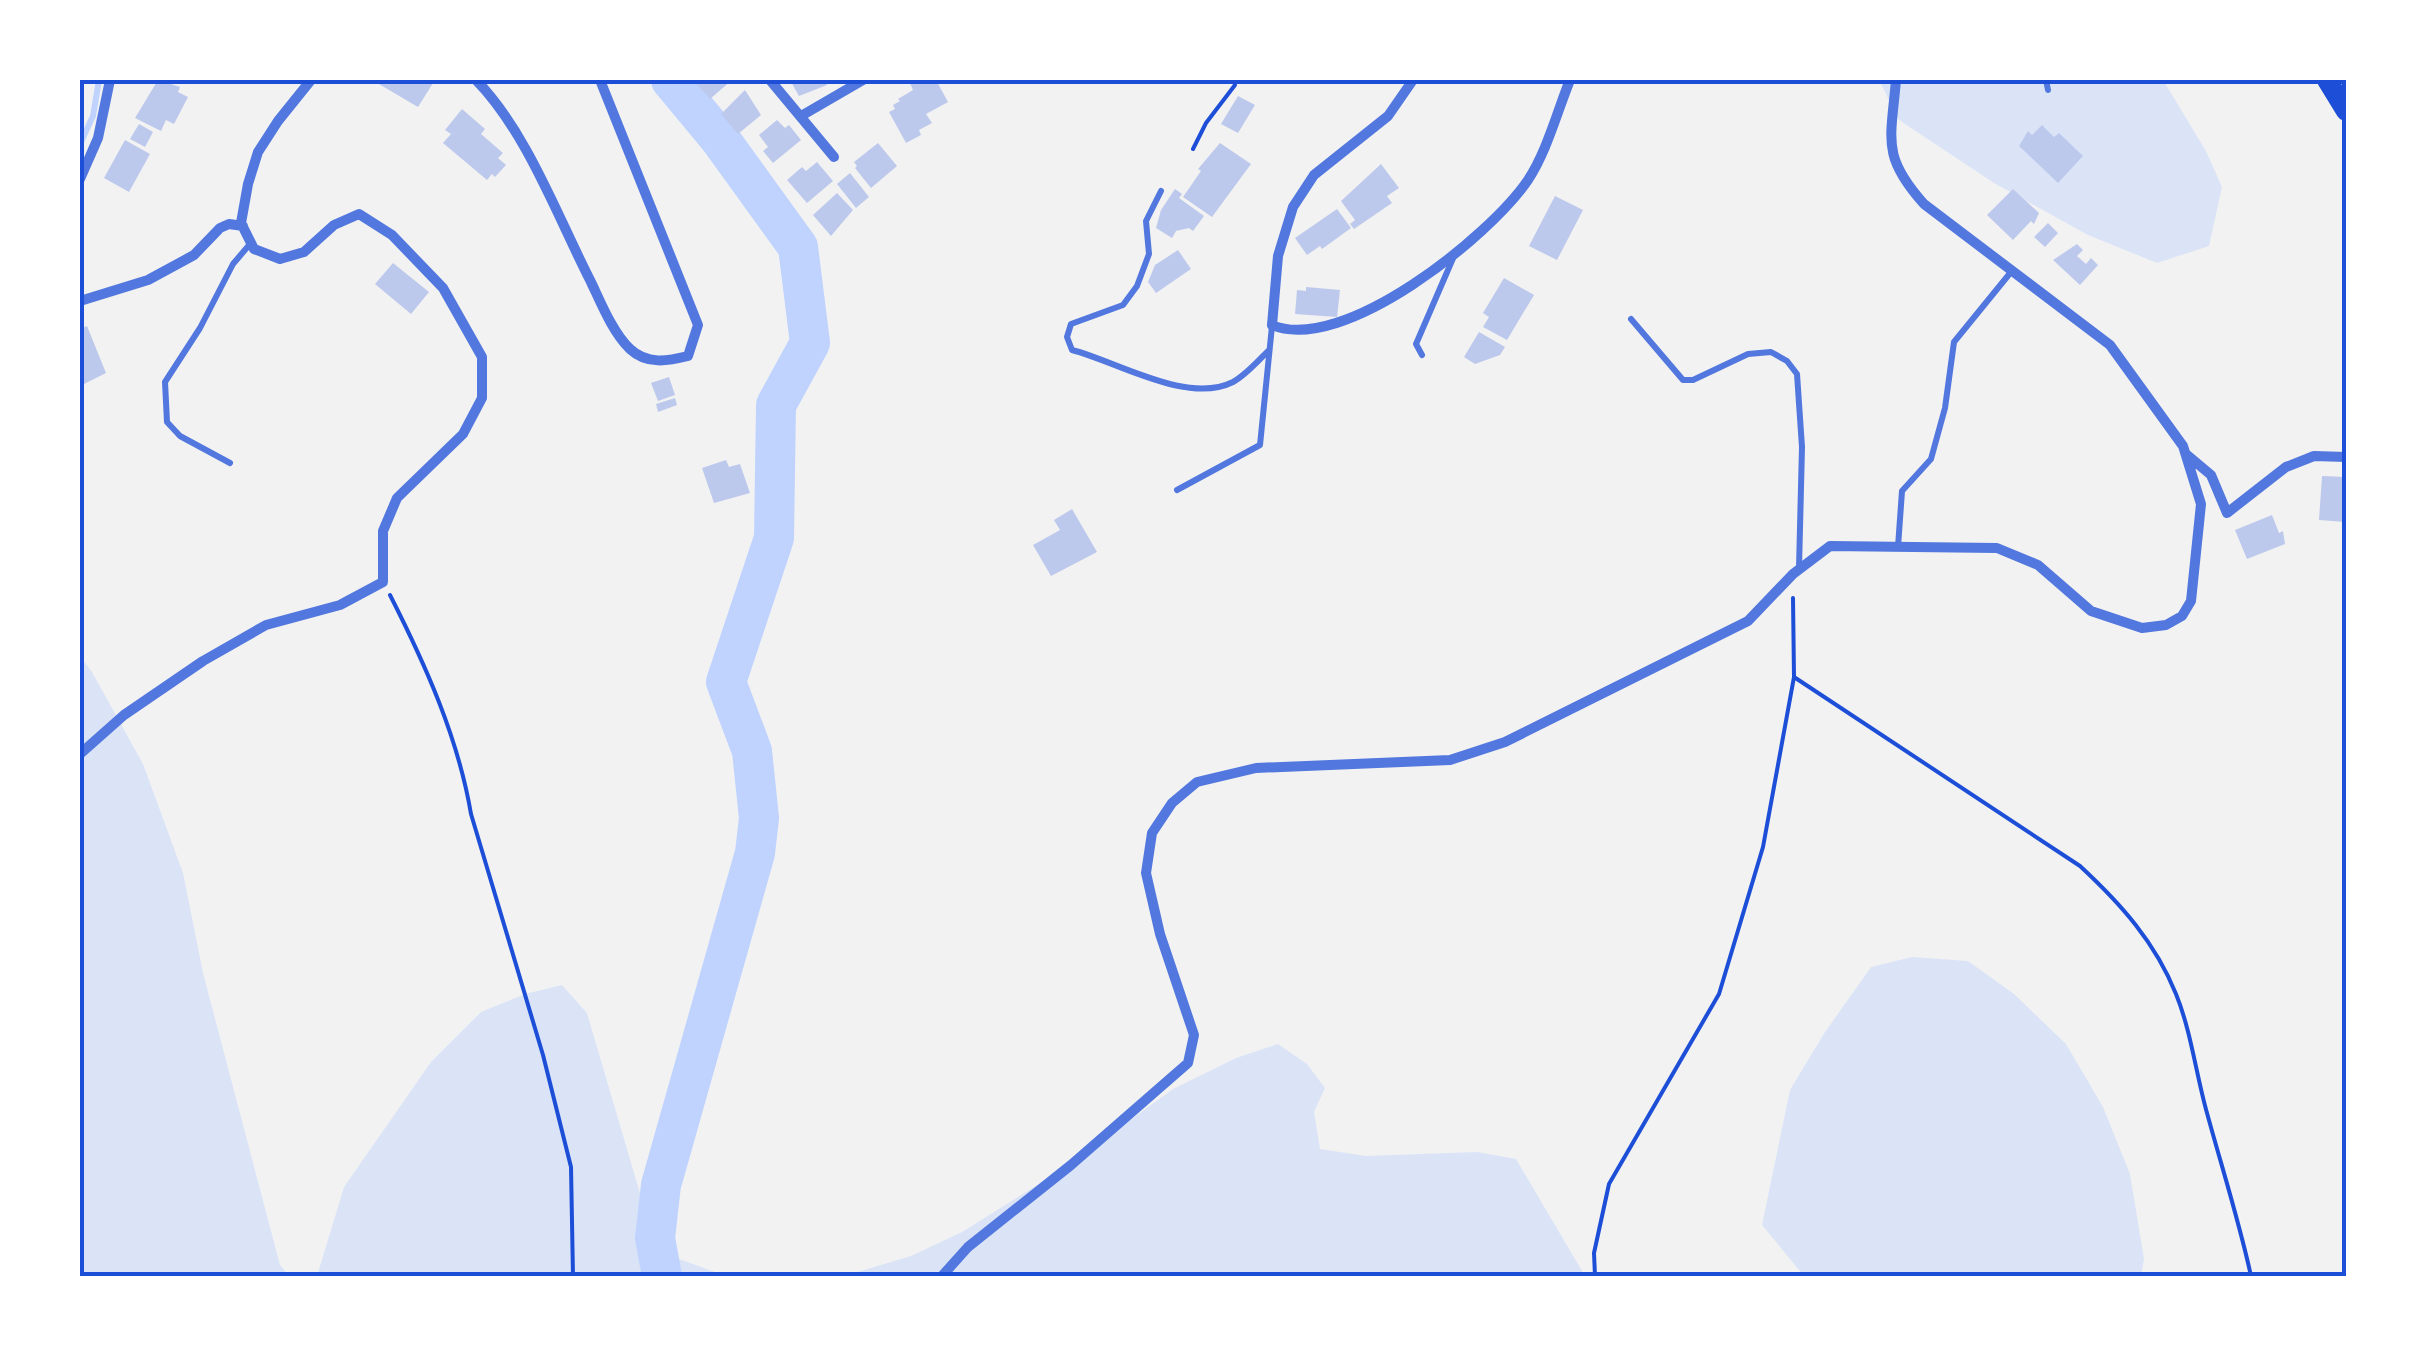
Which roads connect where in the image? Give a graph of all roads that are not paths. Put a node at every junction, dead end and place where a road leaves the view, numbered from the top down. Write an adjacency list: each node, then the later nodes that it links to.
1 (110, 80): 16 (street)
2 (311, 80): 18 (street)
3 (476, 80): 4 (street)
4 (600, 80)
5 (770, 80): 14 (street)
6 (863, 80): 14 (street)
7 (1414, 80): 24 (street)
8 (1570, 80): 20 (street)
9 (1896, 80): 21 (street)
10 (2046, 80): 12 (lane)
11 (2327, 80): 13 (main road)
12 (2048, 90)
13 (2346, 111)
14 (801, 116): 15 (street)
15 (834, 157)
16 (80, 179)
17 (1162, 190): 25 (lane)
18 (242, 226): 19 (street); 22 (street)
19 (251, 243): 29 (lane); 33 (street)
20 (1456, 250): 24 (street); 26 (lane)
21 (2012, 270): 27 (street); 31 (lane)
22 (80, 301)
23 (1630, 319): 32 (lane)
24 (1272, 325): 25 (lane)
25 (1270, 350): 30 (lane)
26 (1422, 355)
27 (2185, 453): 28 (street); 31 (street)
28 (2346, 456)
29 (230, 463)
30 (1177, 490)
31 (1898, 547): 32 (street)
32 (1796, 571): 34 (street)
33 (80, 754)
34 (942, 1276)

